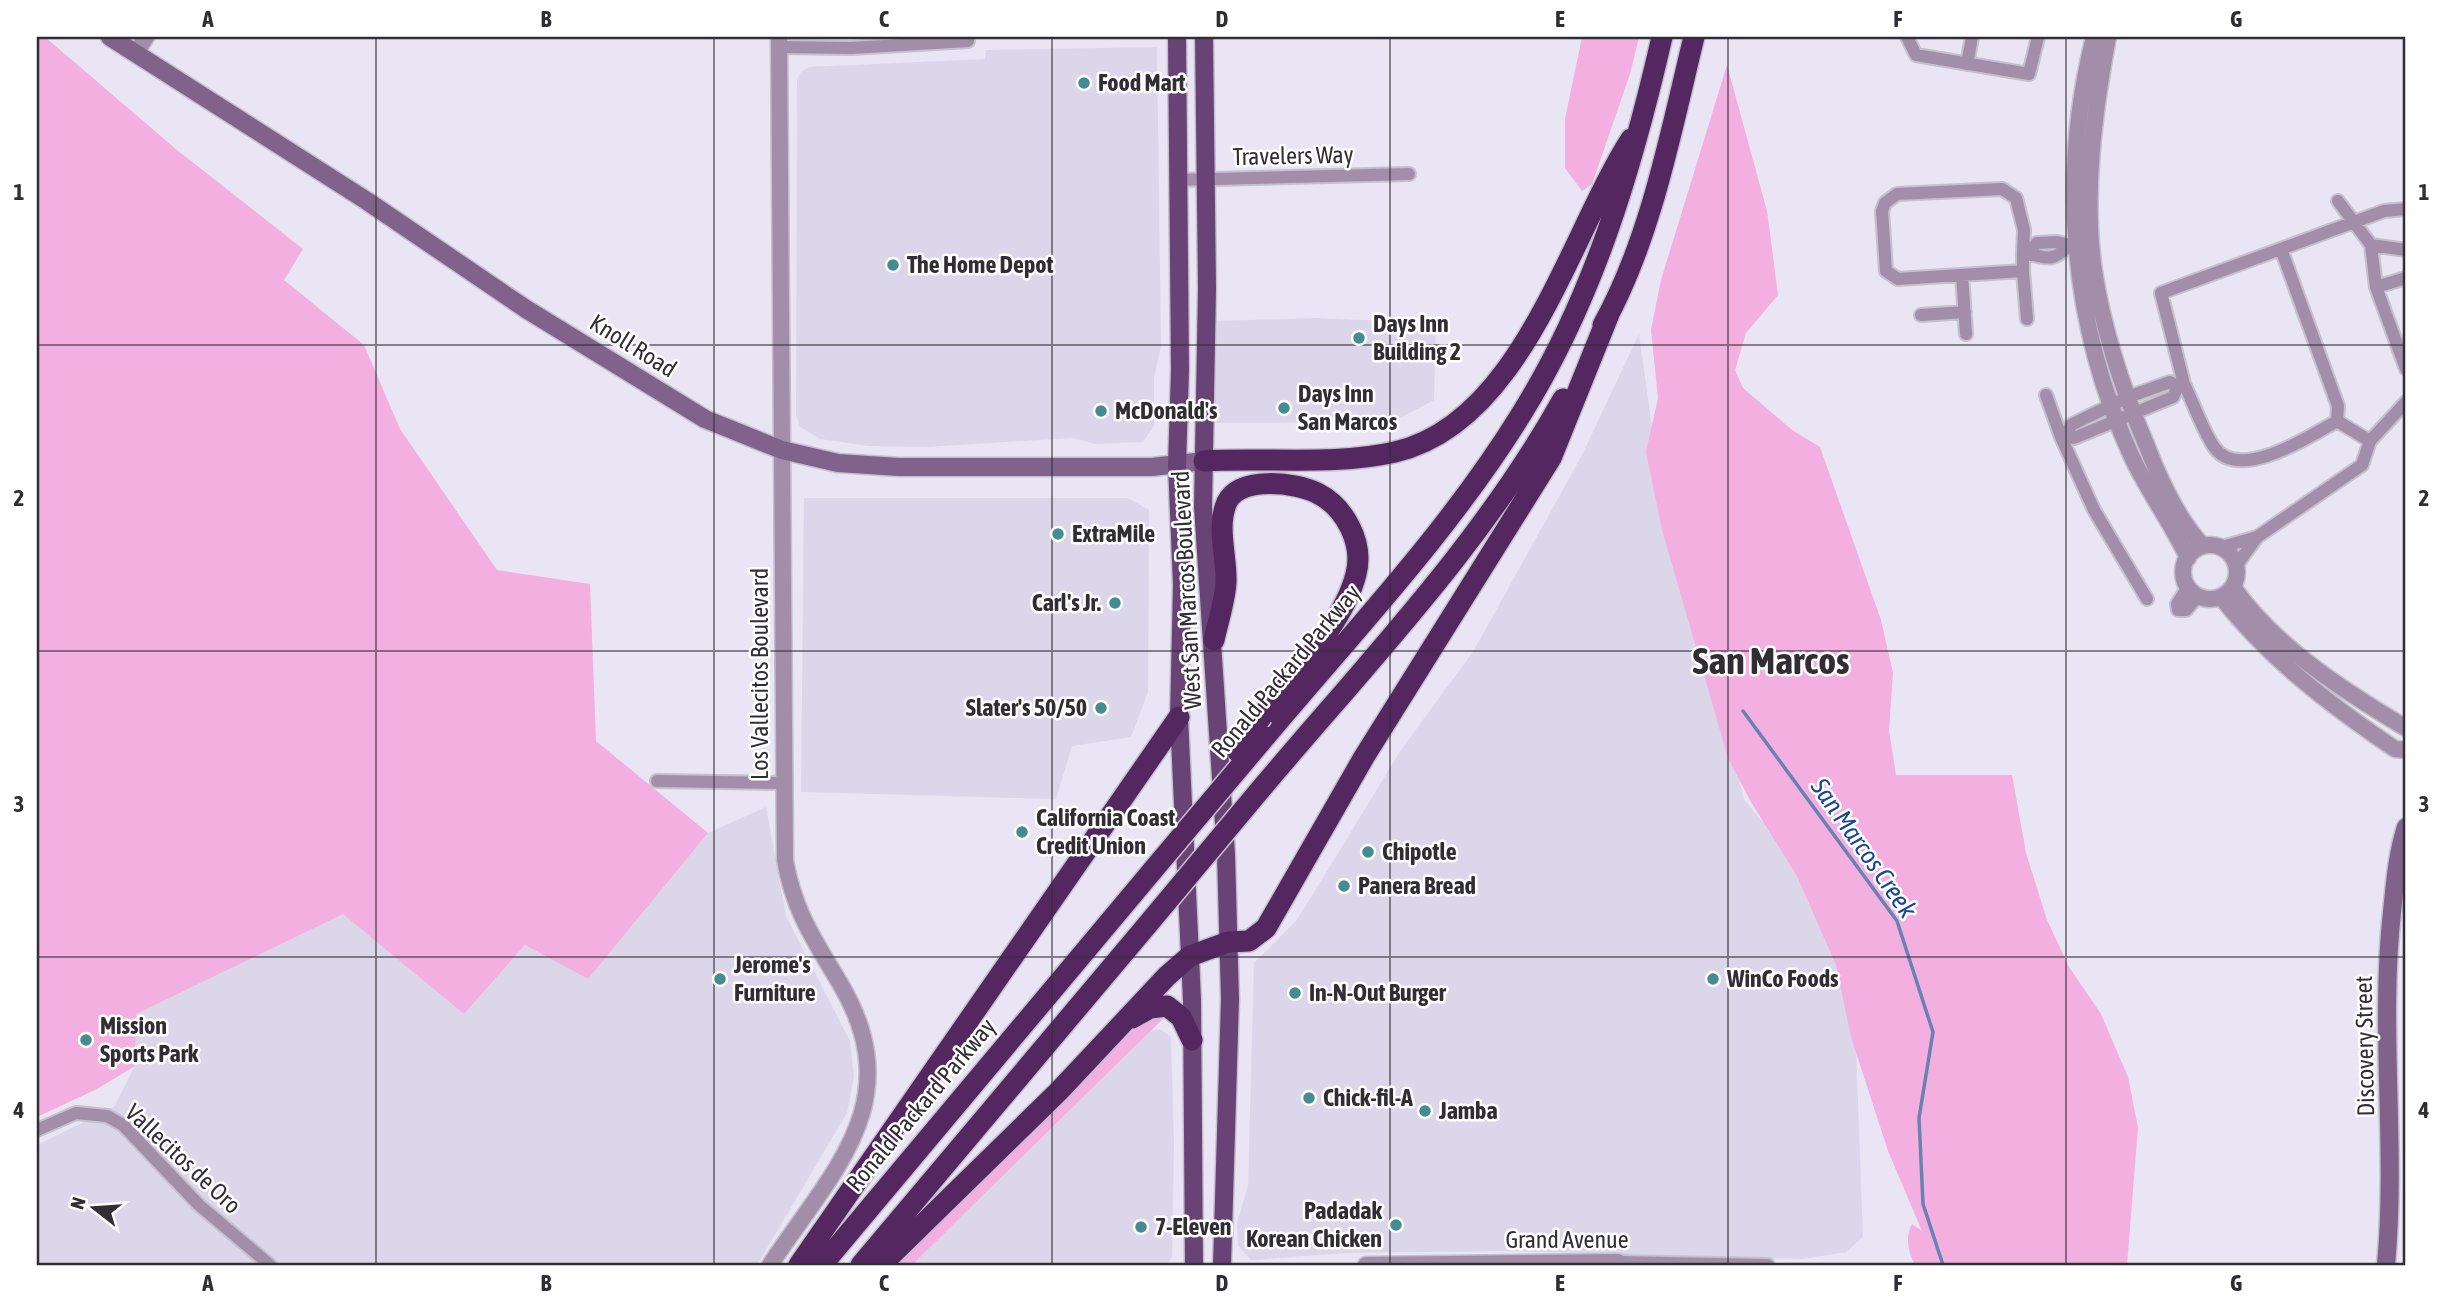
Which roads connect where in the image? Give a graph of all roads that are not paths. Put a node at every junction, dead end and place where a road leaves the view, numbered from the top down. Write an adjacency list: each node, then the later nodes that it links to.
1 (110, 37): 15 (main road, Knoll Road)
2 (146, 37): 15 (street)
3 (968, 37): 14 (street)
4 (1177, 37): 20 (main road, West San Marcos Boulevard)
5 (1204, 37): 19 (main road, West San Marcos Boulevard)
6 (1662, 37): 17 (highway, Ronald Packard Parkway)
7 (1693, 37): 34 (highway)
8 (1907, 37): 16 (street)
9 (1972, 37): 16 (street)
10 (2038, 37): 16 (street)
11 (2094, 37): 24 (street)
12 (2108, 37): 24 (street)
13 (779, 42): 14 (street); 48 (street, Los Vallecitos Boulevard)
14 (843, 42)
15 (136, 53): 48 (main road, Knoll Road)
16 (1967, 64)
17 (1644, 118): 49 (highway); 66 (highway, Ronald Packard Parkway, bridge)
18 (1409, 174): 19 (street, Travelers Way)
19 (1204, 179): 20 (street, Travelers Way); 40 (main road, West San Marcos Boulevard)
20 (1177, 180): 37 (main road, West San Marcos Boulevard)
21 (2338, 201): 23 (street)
22 (2406, 209): 23 (street)
23 (2354, 221): 25 (street); 26 (street)
24 (2079, 245): 28 (street); 44 (street)
25 (2371, 245): 27 (street); 32 (street)
26 (2281, 249): 41 (street); 45 (street)
27 (2406, 250)
28 (2025, 253): 29 (street); 30 (street)
29 (2023, 271): 30 (street); 36 (street)
30 (1962, 275): 33 (street)
31 (2406, 278): 32 (street)
32 (2376, 287): 39 (street)
33 (1965, 312): 35 (street); 38 (street)
34 (1609, 314): 68 (highway); 78 (highway, bridge)
35 (1921, 315)
36 (2027, 319)
37 (1179, 331): 40 (main road); 50 (main road, West San Marcos Boulevard)
38 (1966, 334)
39 (2406, 369)
40 (1205, 382): 49 (main road, West San Marcos Boulevard)
41 (2181, 385): 44 (street); 45 (street)
42 (2046, 395): 46 (street)
43 (2406, 402): 47 (street)
44 (2123, 409): 46 (street); 52 (street); 54 (street)
45 (2337, 421): 47 (street)
46 (2064, 436): 58 (street)
47 (2370, 441): 51 (street)
48 (782, 450): 50 (main road, Knoll Road); 65 (street, Los Vallecitos Boulevard)
49 (1204, 461): 50 (main road, Knoll Road); 60 (main road, West San Marcos Boulevard)
50 (1177, 465): 61 (main road, West San Marcos Boulevard)
51 (2258, 537): 53 (street); 55 (street)
52 (2203, 546): 53 (street); 54 (street)
53 (2222, 547): 55 (street)
54 (2188, 558): 56 (street)
55 (2236, 566): 57 (street)
56 (2193, 592): 57 (street); 59 (street)
57 (2227, 592): 62 (street); 63 (street)
58 (2147, 599)
59 (2174, 615)
60 (1214, 640): 66 (highway, bridge); 68 (main road, West San Marcos Boulevard)
61 (1180, 717): 69 (main road, West San Marcos Boulevard); 76 (highway)
62 (2406, 728)
63 (2406, 750)
64 (657, 781): 65 (street)
65 (782, 783): 75 (street, Los Vallecitos Boulevard)
66 (1196, 819): 77 (highway, Ronald Packard Parkway, bridge)
67 (2406, 827): 84 (main road, Discovery Street)
68 (1228, 942): 69 (highway); 81 (main road, West San Marcos Boulevard)
69 (1190, 956): 70 (highway); 71 (main road, West San Marcos Boulevard)
70 (1118, 1025): 71 (highway); 79 (highway)
71 (1192, 1040): 80 (main road, West San Marcos Boulevard)
72 (37, 1130): 74 (street, Vallecitos de Oro)
73 (1618, 1262): 82 (street, Grand Avenue); 83 (street, Grand Avenue)
74 (270, 1265)
75 (770, 1265)
76 (799, 1265)
77 (822, 1265)
78 (862, 1265)
79 (881, 1265)
80 (1194, 1265)
81 (1222, 1265)
82 (1366, 1265)
83 (1768, 1265)
84 (2386, 1265)

